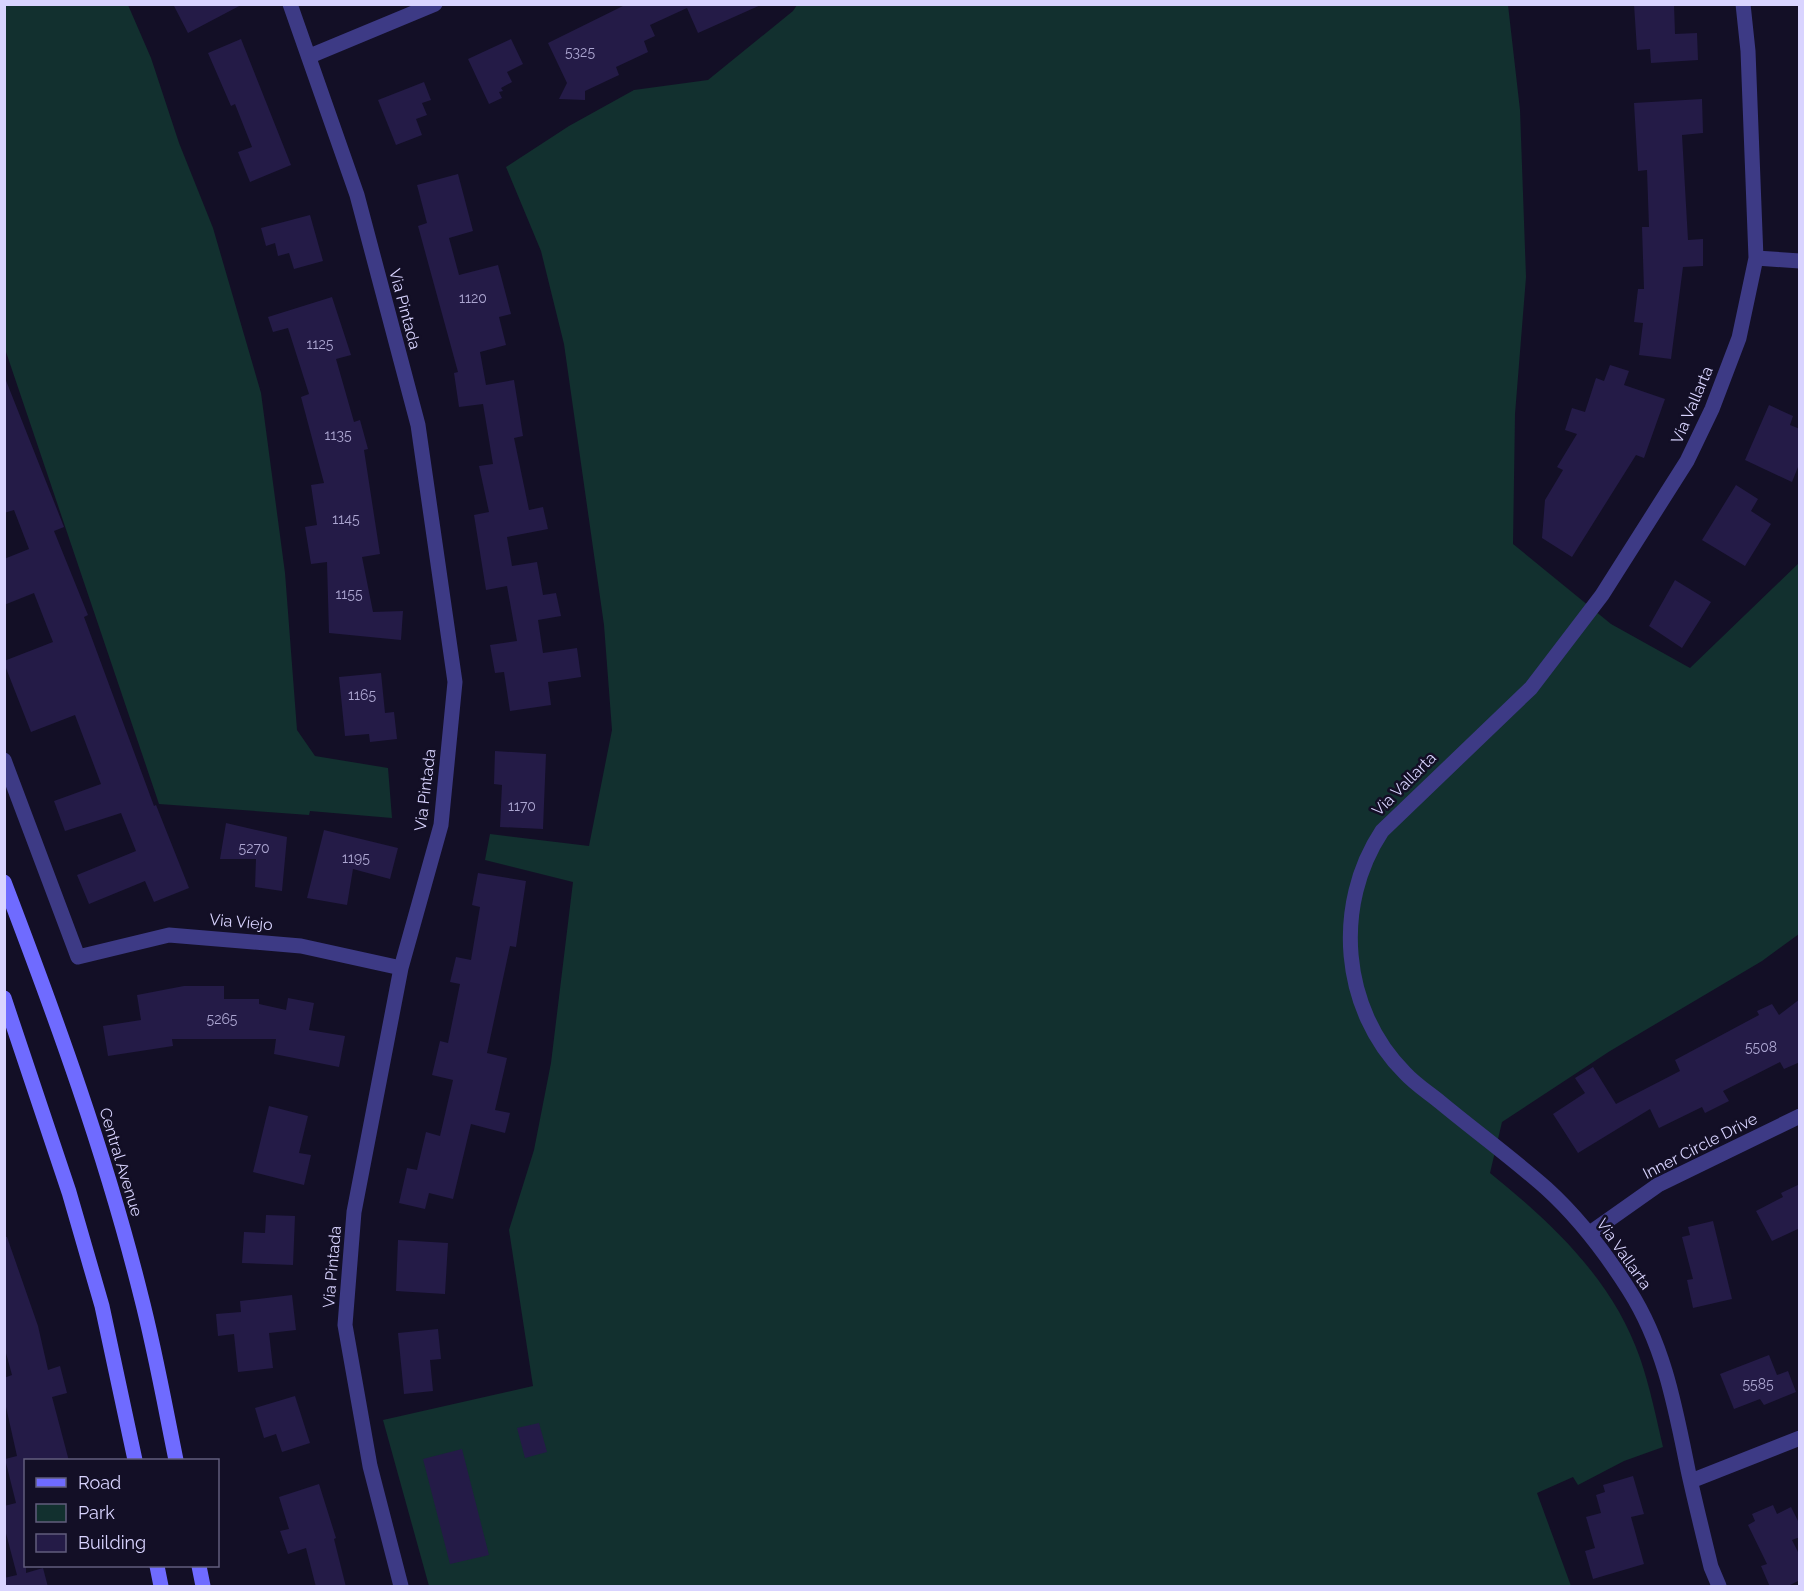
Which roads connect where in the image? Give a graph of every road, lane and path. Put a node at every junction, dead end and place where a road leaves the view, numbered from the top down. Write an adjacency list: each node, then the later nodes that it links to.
1 (290, 4): 4 (street, Via Pintada)
2 (435, 4): 4 (street)
3 (1743, 4): 5 (street, Via Vallarta)
4 (310, 56): 9 (street, Via Pintada)
5 (1756, 258): 6 (street); 12 (street, Via Vallarta)
6 (1800, 261)
7 (4, 760): 9 (street, Via Viejo)
8 (4, 882): 15 (main road, Central Avenue)
9 (401, 968): 21 (street, Via Pintada)
10 (4, 998): 14 (main road)
11 (1800, 1116): 12 (street, Inner Circle Drive)
12 (1590, 1233): 16 (street, Via Vallarta)
13 (1800, 1438): 16 (street)
14 (135, 1459)
15 (177, 1459)
16 (1691, 1482): 22 (street, Via Vallarta)
17 (157, 1567): 19 (main road)
18 (199, 1567): 20 (main road)
19 (161, 1587)
20 (203, 1587)
21 (401, 1587)
22 (1719, 1587)

